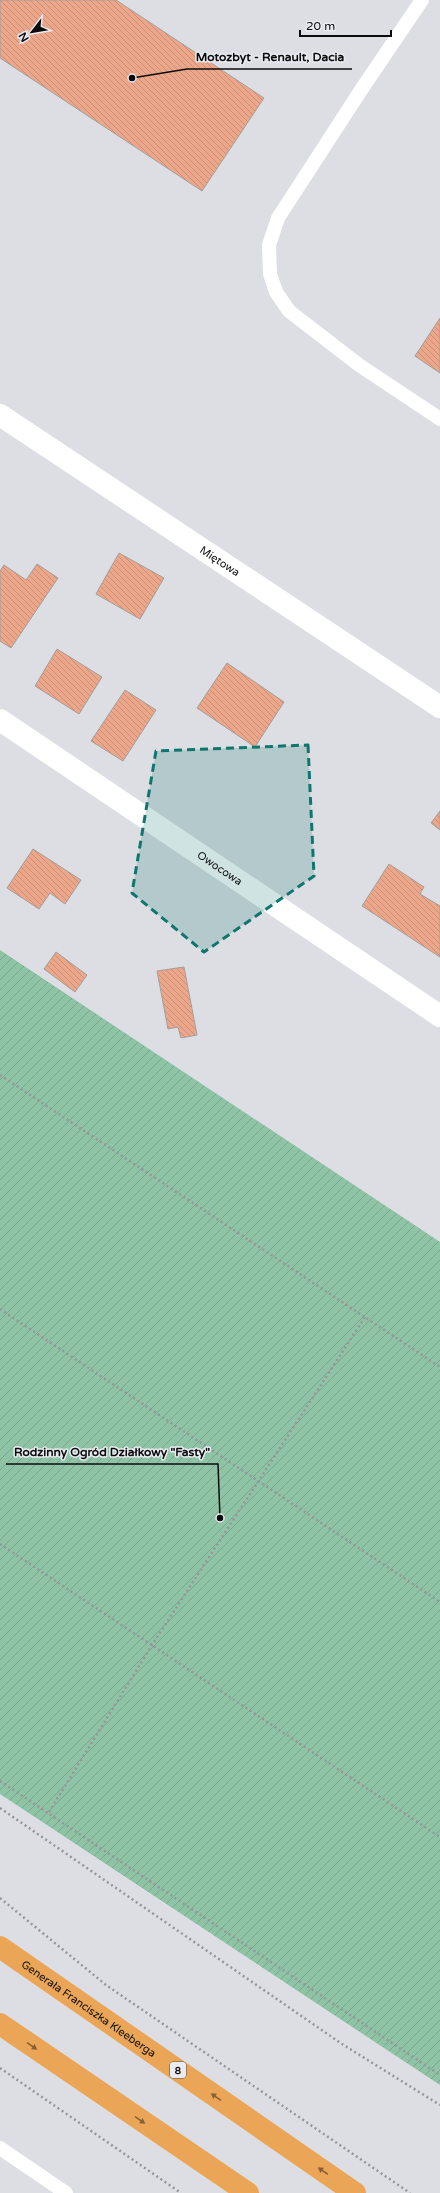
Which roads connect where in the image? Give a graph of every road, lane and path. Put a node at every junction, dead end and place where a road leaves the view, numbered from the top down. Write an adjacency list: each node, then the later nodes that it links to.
1 (422, 0): 3 (lane)
2 (0, 415): 4 (street, Miętowa)
3 (440, 419)
4 (440, 707)
5 (0, 720): 6 (street, Owocowa)
6 (440, 1016)
7 (0, 1075): 9 (path)
8 (0, 1309): 11 (path)
9 (365, 1317): 10 (path); 11 (path)
10 (440, 1367)
11 (259, 1482): 13 (path); 14 (path)
12 (0, 1544): 14 (path)
13 (440, 1602)
14 (152, 1645): 17 (path); 18 (path)
15 (0, 1781): 17 (path)
16 (0, 1808): 24 (path)
17 (49, 1812): 23 (path)
18 (440, 1837)
19 (0, 1898): 30 (path)
20 (0, 1946): 29 (highway, Generała Franciszka Kleeberga / 8, one-way to 20)
21 (0, 2024): 28 (highway, one-way to 28)
22 (0, 2068): 27 (path)
23 (440, 2075)
24 (440, 2105)
25 (1, 2152): 26 (lane)
26 (66, 2193)
27 (181, 2193)
28 (248, 2193)
29 (355, 2193)
30 (410, 2193)

